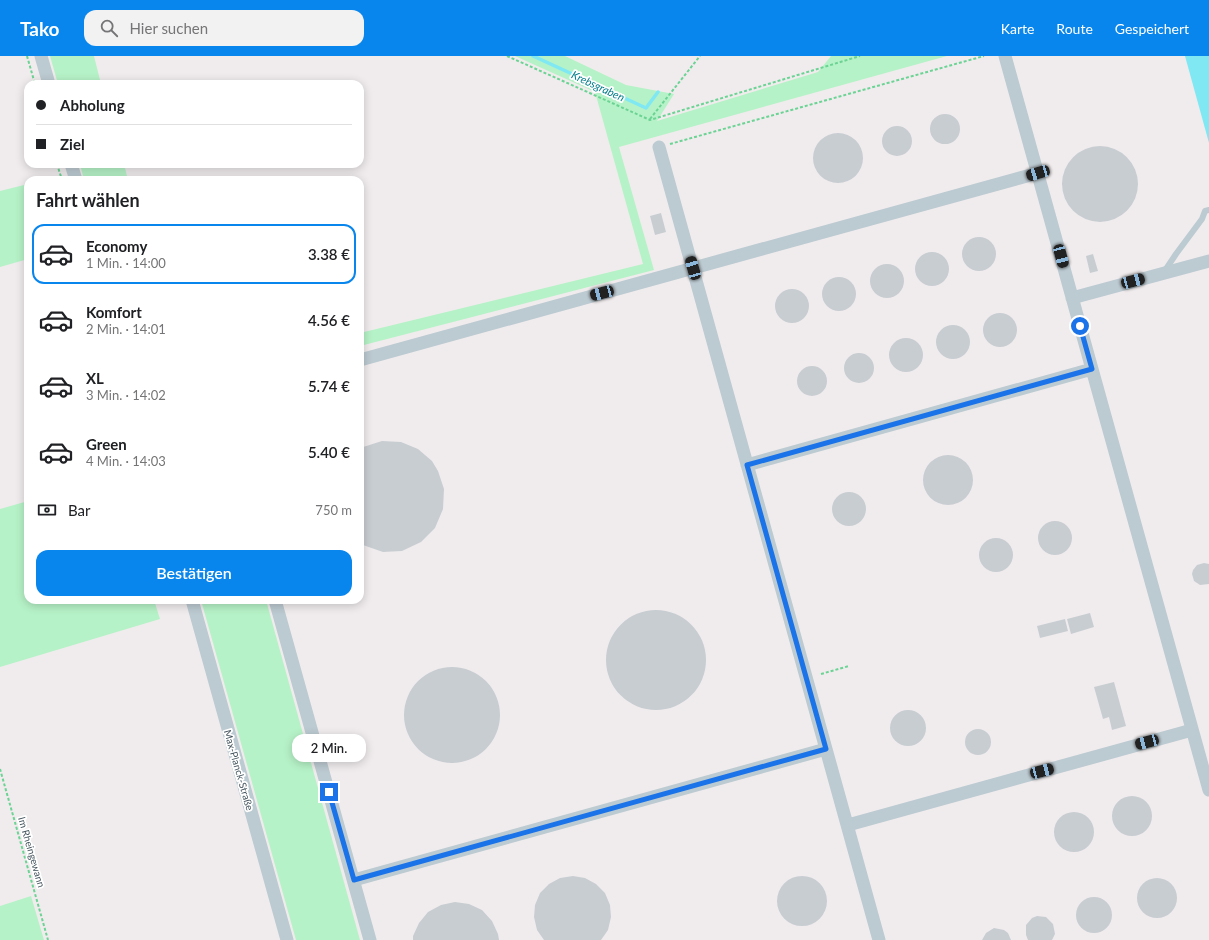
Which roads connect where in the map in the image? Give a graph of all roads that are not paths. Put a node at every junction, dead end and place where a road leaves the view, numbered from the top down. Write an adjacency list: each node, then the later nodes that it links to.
1 (41, 56): 3 (street)
2 (1005, 56): 5 (street)
3 (48, 80)
4 (659, 146): 8 (street)
5 (1038, 173): 8 (street); 10 (street)
6 (1209, 210): 9 (lane)
7 (1209, 261): 9 (street)
8 (693, 268): 11 (street); 13 (street)
9 (1164, 273): 10 (street)
10 (1072, 298): 12 (street)
11 (364, 359)
12 (1092, 369): 13 (street); 16 (street)
13 (747, 465): 17 (street)
14 (193, 604): 22 (street, Max-Planck-Straße)
15 (276, 604): 21 (street)
16 (1192, 730): 18 (street); 20 (street)
17 (826, 749): 20 (street); 21 (street)
18 (1207, 773): 19 (street)
19 (1209, 790)
20 (848, 825): 24 (street)
21 (354, 880): 23 (street)
22 (287, 940)
23 (370, 940)
24 (879, 940)

